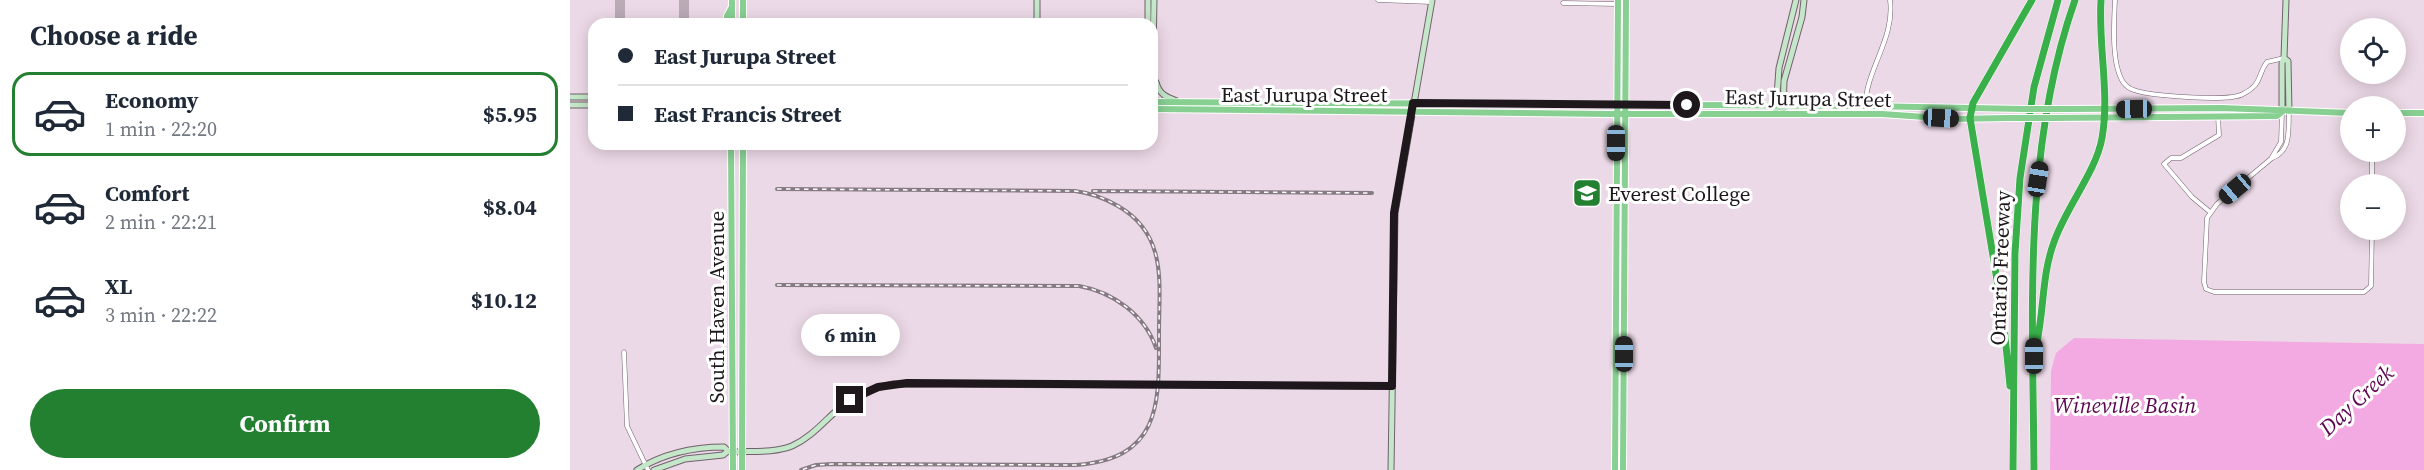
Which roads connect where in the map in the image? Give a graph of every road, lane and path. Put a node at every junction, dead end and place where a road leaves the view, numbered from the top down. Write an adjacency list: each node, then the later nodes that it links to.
1 (743, 0): 21 (main road)
2 (1037, 0): 22 (street)
3 (1148, 0): 23 (street)
4 (1154, 0): 24 (street)
5 (1378, 0): 16 (street)
6 (1626, 0): 33 (main road)
7 (1796, 0): 37 (street)
8 (1804, 0): 37 (street)
9 (1890, 0): 38 (street)
10 (2032, 0): 39 (highway)
11 (2058, 0): 59 (highway, Ontario Freeway)
12 (2075, 0): 57 (highway, Ontario Freeway)
13 (2101, 0): 40 (highway)
14 (2115, 0): 25 (street)
15 (2286, 0): 25 (street)
16 (1431, 1): 30 (street)
17 (1618, 2): 19 (street); 32 (main road)
18 (732, 3): 20 (main road)
19 (1563, 3)
20 (727, 18)
21 (743, 18)
22 (1037, 18)
23 (1148, 18)
24 (1154, 18)
25 (2284, 58): 42 (street)
26 (1158, 86): 29 (street)
27 (570, 97): 28 (street)
28 (588, 97)
29 (1180, 102): 30 (main road, East Jurupa Street); 31 (main road, East Jurupa Street)
30 (1413, 103): 32 (main road, East Jurupa Street); 41 (street)
31 (1158, 104)
32 (1617, 104): 33 (main road, East Jurupa Street); 46 (main road)
33 (1626, 104): 37 (main road, East Jurupa Street); 47 (main road)
34 (570, 105): 35 (street)
35 (588, 105)
36 (1158, 105): 41 (main road, East Jurupa Street)
37 (1780, 105): 38 (main road, East Jurupa Street); 48 (street)
38 (1865, 106): 39 (main road, East Jurupa Street)
39 (1971, 109): 40 (main road, East Jurupa Street, bridge); 50 (highway)
40 (2106, 109): 42 (main road, East Jurupa Street); 51 (highway)
41 (1411, 111): 46 (main road, East Jurupa Street); 58 (street)
42 (2285, 112): 43 (main road, East Jurupa Street); 49 (main road, East Jurupa Street); 54 (street)
43 (2340, 113)
44 (2406, 113): 45 (main road)
45 (2424, 113)
46 (1617, 114): 47 (main road, East Jurupa Street); 68 (main road)
47 (1625, 114): 48 (main road, East Jurupa Street); 69 (main road)
48 (1780, 114): 50 (main road, East Jurupa Street)
49 (2218, 116): 51 (main road, East Jurupa Street); 54 (street)
50 (1970, 118): 51 (main road, East Jurupa Street, bridge); 59 (highway)
51 (2105, 118): 57 (highway)
52 (731, 150): 60 (main road, South Haven Avenue)
53 (743, 150): 61 (main road, South Haven Avenue)
54 (2210, 212): 55 (street)
55 (2372, 240)
56 (624, 352): 62 (street)
57 (2034, 356): 71 (highway, Ontario Freeway)
58 (1392, 386): 61 (street); 67 (street)
59 (2013, 396): 70 (highway, Ontario Freeway)
60 (731, 452): 61 (street); 62 (street); 64 (street); 65 (main road, South Haven Avenue)
61 (742, 452): 66 (main road, South Haven Avenue)
62 (646, 468): 63 (street)
63 (637, 470)
64 (654, 470)
65 (733, 470)
66 (742, 470)
67 (1391, 470)
68 (1615, 470)
69 (1623, 470)
70 (2013, 470)
71 (2034, 470)

